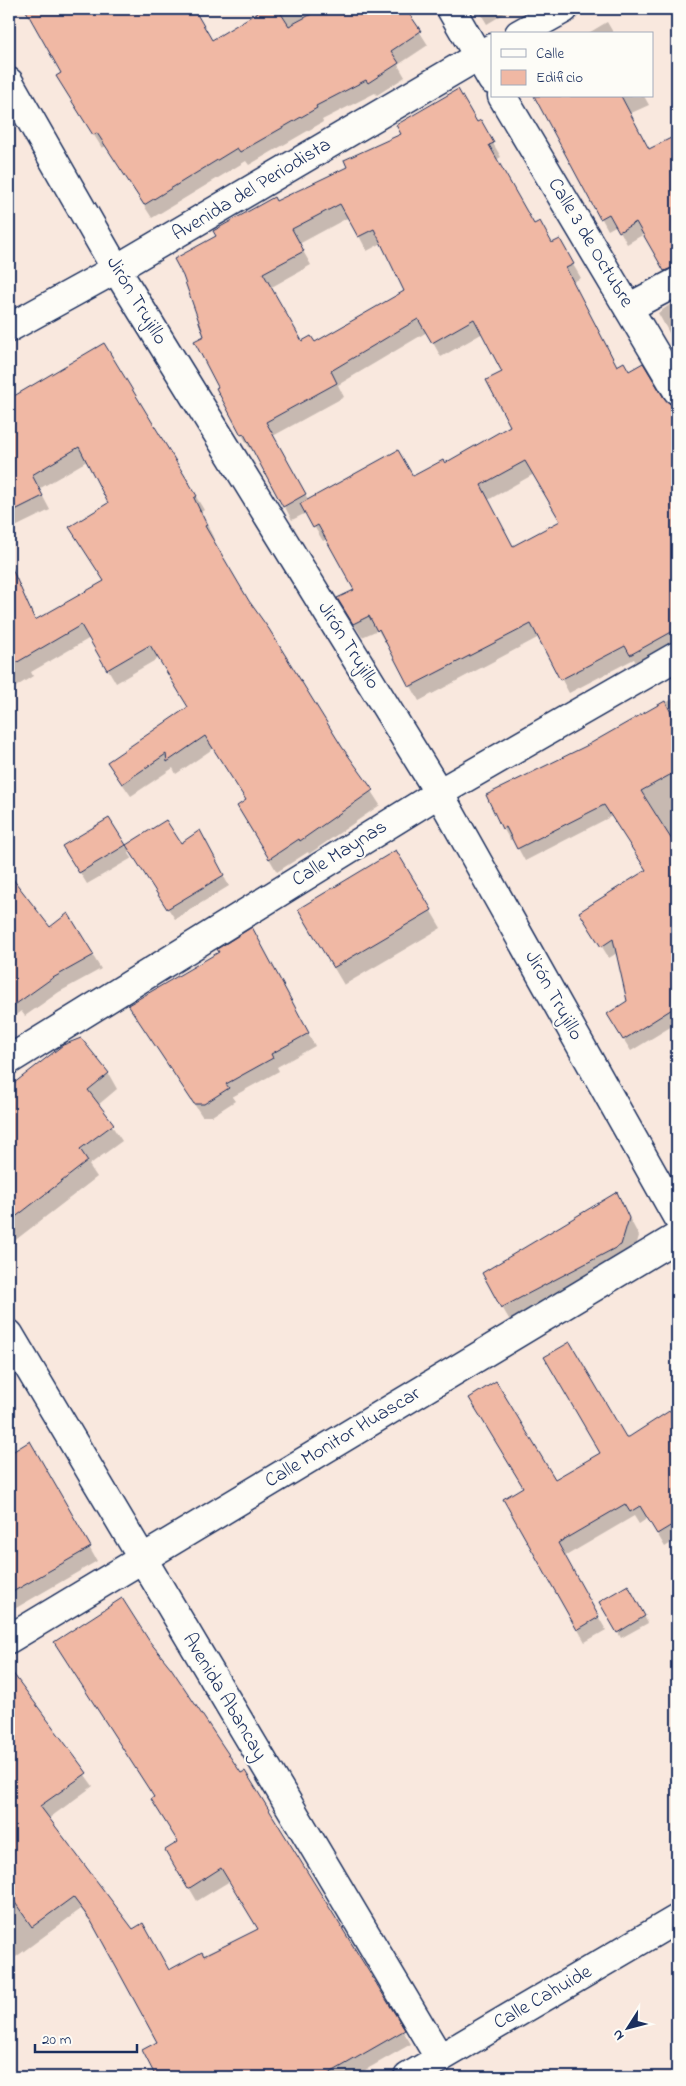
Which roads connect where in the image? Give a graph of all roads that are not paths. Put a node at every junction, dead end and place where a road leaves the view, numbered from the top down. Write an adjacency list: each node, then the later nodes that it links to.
1 (451, 9): 4 (street)
2 (564, 9): 3 (street)
3 (523, 32)
4 (485, 52): 5 (street); 8 (street, Avenida del Periodista)
5 (491, 76)
6 (9, 82): 8 (street, Jirón Trujillo)
7 (503, 98): 10 (street, Calle 3 de Octubre)
8 (116, 270): 11 (street, Avenida del Periodista); 14 (street, Jirón Trujillo)
9 (677, 282): 10 (street)
10 (628, 308): 12 (street, Calle 3 de Octubre)
11 (9, 328)
12 (677, 390)
13 (677, 656): 14 (street, Calle Maynas)
14 (438, 793): 15 (street, Calle Maynas); 16 (street, Jirón Trujillo)
15 (9, 1060)
16 (677, 1216)
17 (677, 1237): 19 (street, Calle Monitor Huascar)
18 (9, 1334): 19 (street, Avenida Abancay)
19 (142, 1559): 20 (street, Calle Monitor Huascar); 22 (street, Avenida Abancay)
20 (9, 1639)
21 (677, 1919): 22 (street, Calle Cahuide)
22 (440, 2059): 23 (street, Calle Cahuide)
23 (408, 2077)

